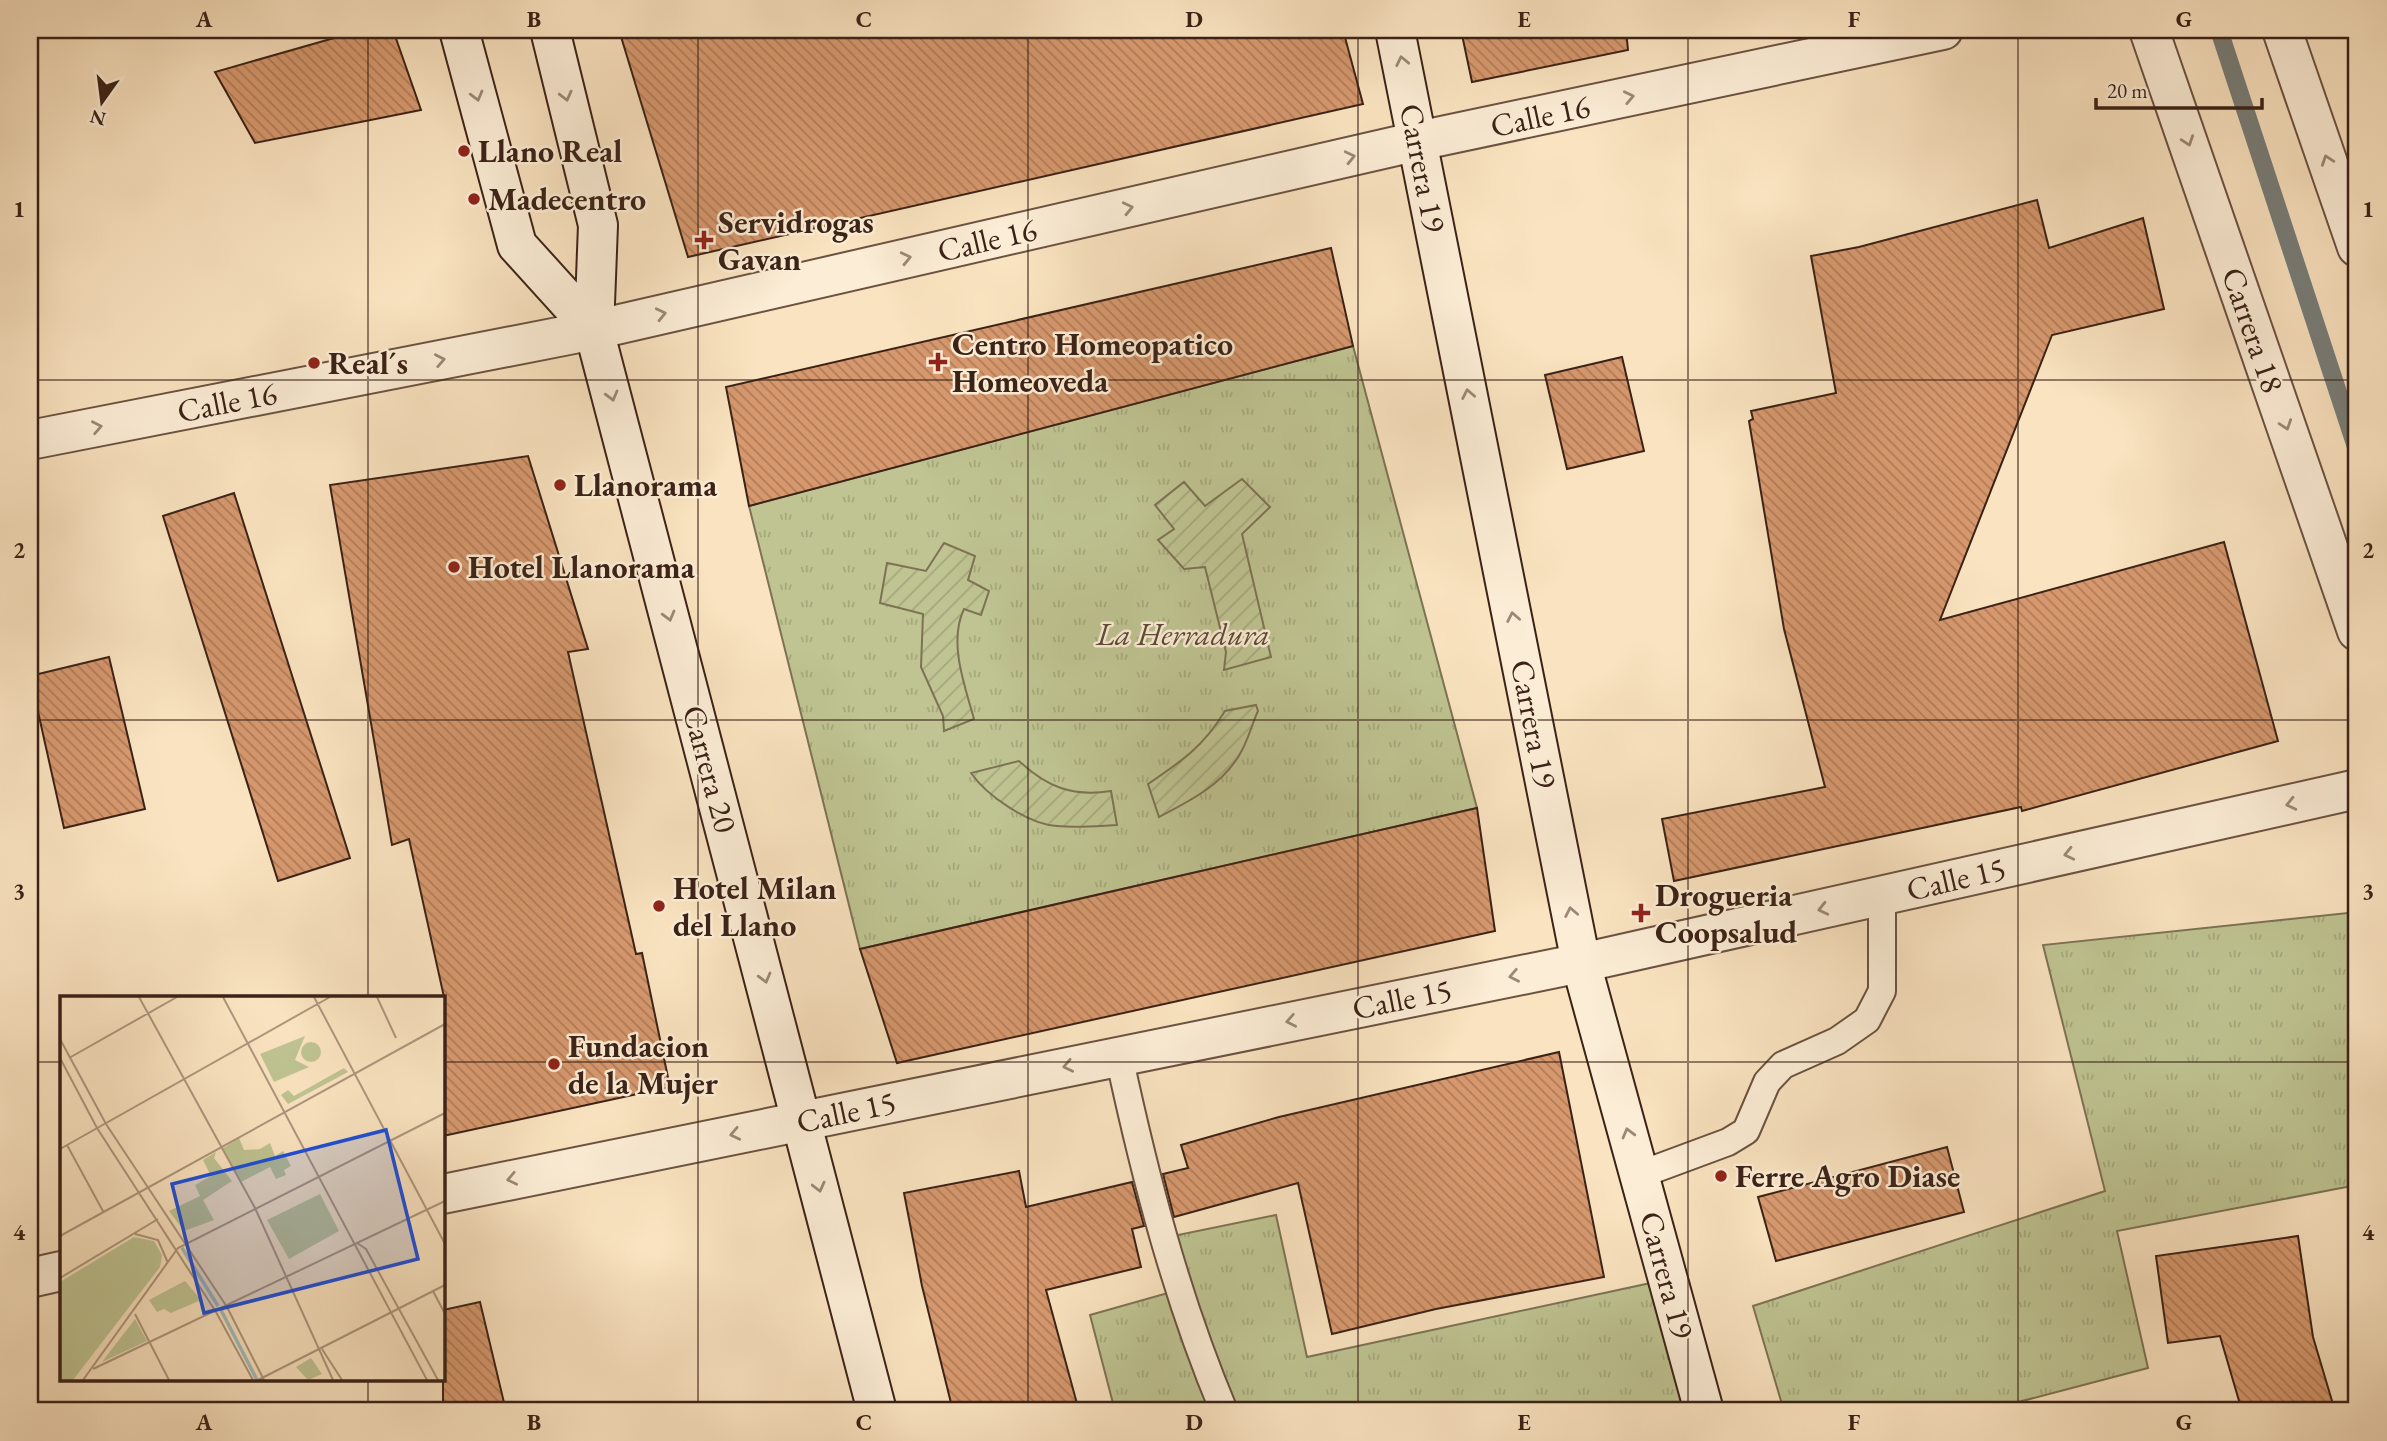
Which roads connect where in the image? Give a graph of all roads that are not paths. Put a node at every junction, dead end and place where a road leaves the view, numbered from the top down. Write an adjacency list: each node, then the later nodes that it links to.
1 (459, 30): 9 (street, Carrera 20, one-way to 9)
2 (550, 30): 9 (street, Carrera 20, one-way to 9)
3 (1395, 30): 7 (street, Carrera 19, one-way to 3)
4 (1943, 30): 7 (street, Calle 16, one-way to 4)
5 (2149, 30): 11 (street, Carrera 18, one-way to 11)
6 (2282, 30): 8 (street, one-way to 6)
7 (1418, 141): 9 (street, Calle 16, one-way to 7); 14 (street, Carrera 19, one-way to 7)
8 (2357, 247)
9 (594, 330): 10 (street, Calle 16, one-way to 9); 16 (street, Carrera 20, one-way to 16)
10 (30, 440)
11 (2357, 631)
12 (2357, 789): 13 (street, Calle 15, one-way to 13)
13 (1882, 895): 14 (street, Calle 15, one-way to 14); 17 (lane)
14 (1581, 963): 15 (street, Calle 15, one-way to 15); 17 (street, Carrera 19, one-way to 14)
15 (1119, 1056): 16 (street, Calle 15, one-way to 16); 22 (lane)
16 (802, 1121): 18 (street, Calle 15, one-way to 18); 21 (street, Carrera 20, one-way to 21)
17 (1639, 1175): 23 (street, Carrera 19)
18 (444, 1194)
19 (60, 1271): 20 (street)
20 (30, 1278)
21 (877, 1411)
22 (1224, 1411)
23 (1704, 1411)

